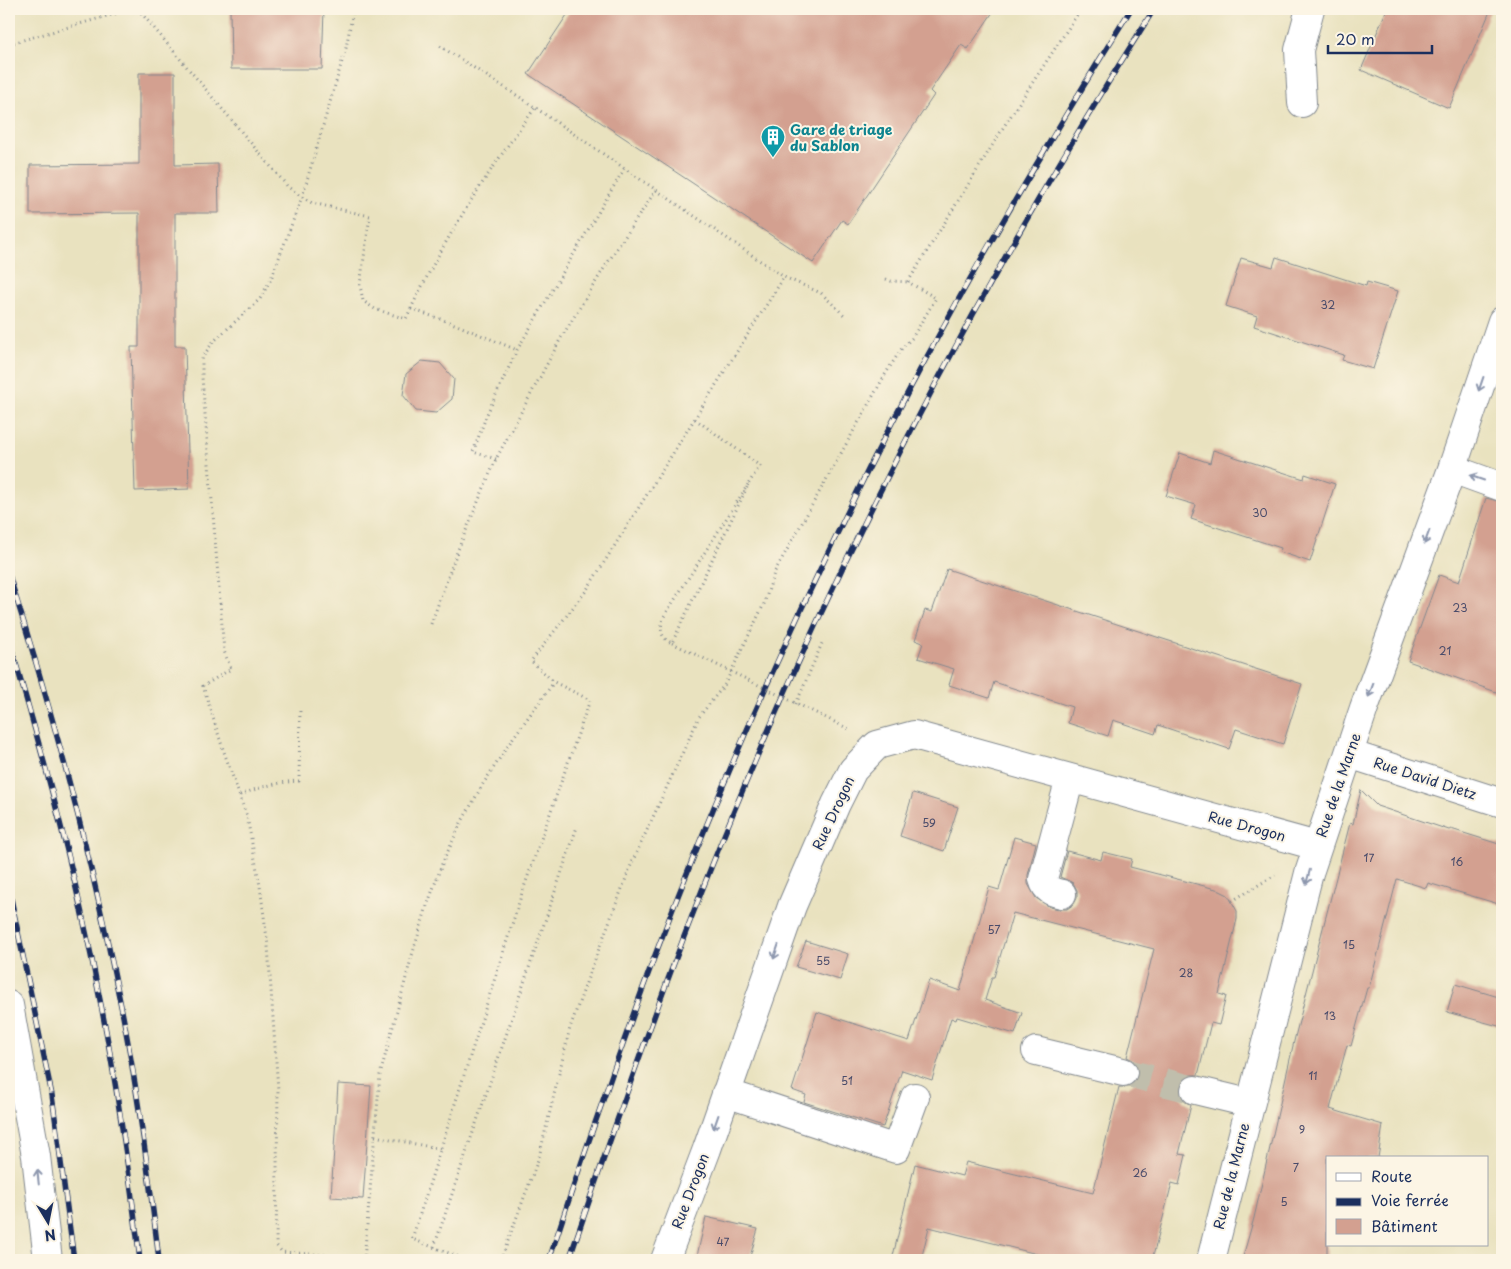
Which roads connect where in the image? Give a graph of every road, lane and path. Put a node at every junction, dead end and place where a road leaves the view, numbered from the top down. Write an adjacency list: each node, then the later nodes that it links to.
1 (132, 9): 6 (path)
2 (138, 9): 12 (path)
3 (351, 9): 12 (path)
4 (1081, 9): 15 (path)
5 (1310, 9): 8 (street)
6 (9, 44)
7 (440, 46): 9 (path)
8 (1302, 102)
9 (535, 108): 10 (path); 16 (path)
10 (624, 169): 11 (path); 19 (path)
11 (656, 190): 13 (path); 21 (path)
12 (302, 197): 16 (path); 34 (path)
13 (784, 277): 17 (path); 20 (path)
14 (886, 279): 15 (path)
15 (908, 282): 55 (path)
16 (411, 309): 19 (path)
17 (844, 315)
18 (1502, 321): 22 (street, Rue de la Marne, one-way to 22)
19 (517, 350): 21 (path)
20 (695, 419): 23 (path); 28 (path)
21 (496, 459): 25 (path)
22 (1452, 470): 24 (street, one-way to 22); 32 (street, Rue de la Marne, one-way to 32)
23 (749, 483): 27 (path); 27 (path)
24 (1502, 487)
25 (431, 624)
26 (823, 641): 29 (path)
27 (672, 644): 29 (path, bridge)
28 (554, 682): 48 (path); 49 (path)
29 (796, 704): 31 (path, bridge)
30 (300, 708): 34 (path)
31 (849, 729)
32 (1349, 754): 35 (street, Rue David Dietz); 37 (street, Rue de la Marne)
33 (1070, 778): 37 (street, Rue Drogon); 39 (street); 45 (street, Rue Drogon, one-way to 45)
34 (240, 795): 51 (path)
35 (1502, 803)
36 (577, 827): 50 (path)
37 (1317, 846): 47 (street, Rue de la Marne, one-way to 47)
38 (1279, 872): 40 (path)
39 (1062, 894)
40 (1232, 900)
41 (9, 1005): 53 (street, one-way to 41)
42 (1036, 1051): 43 (street)
43 (1123, 1072)
44 (1195, 1090): 47 (street)
45 (726, 1093): 46 (street); 52 (street, Rue Drogon, one-way to 52)
46 (915, 1097)
47 (1249, 1103): 56 (street, Rue de la Marne)
48 (375, 1136): 49 (path); 51 (path)
49 (441, 1148): 50 (path)
50 (434, 1247): 54 (path)
51 (365, 1259)
52 (665, 1259)
53 (48, 1260)
54 (467, 1260)
55 (501, 1260)
56 (1210, 1260)

